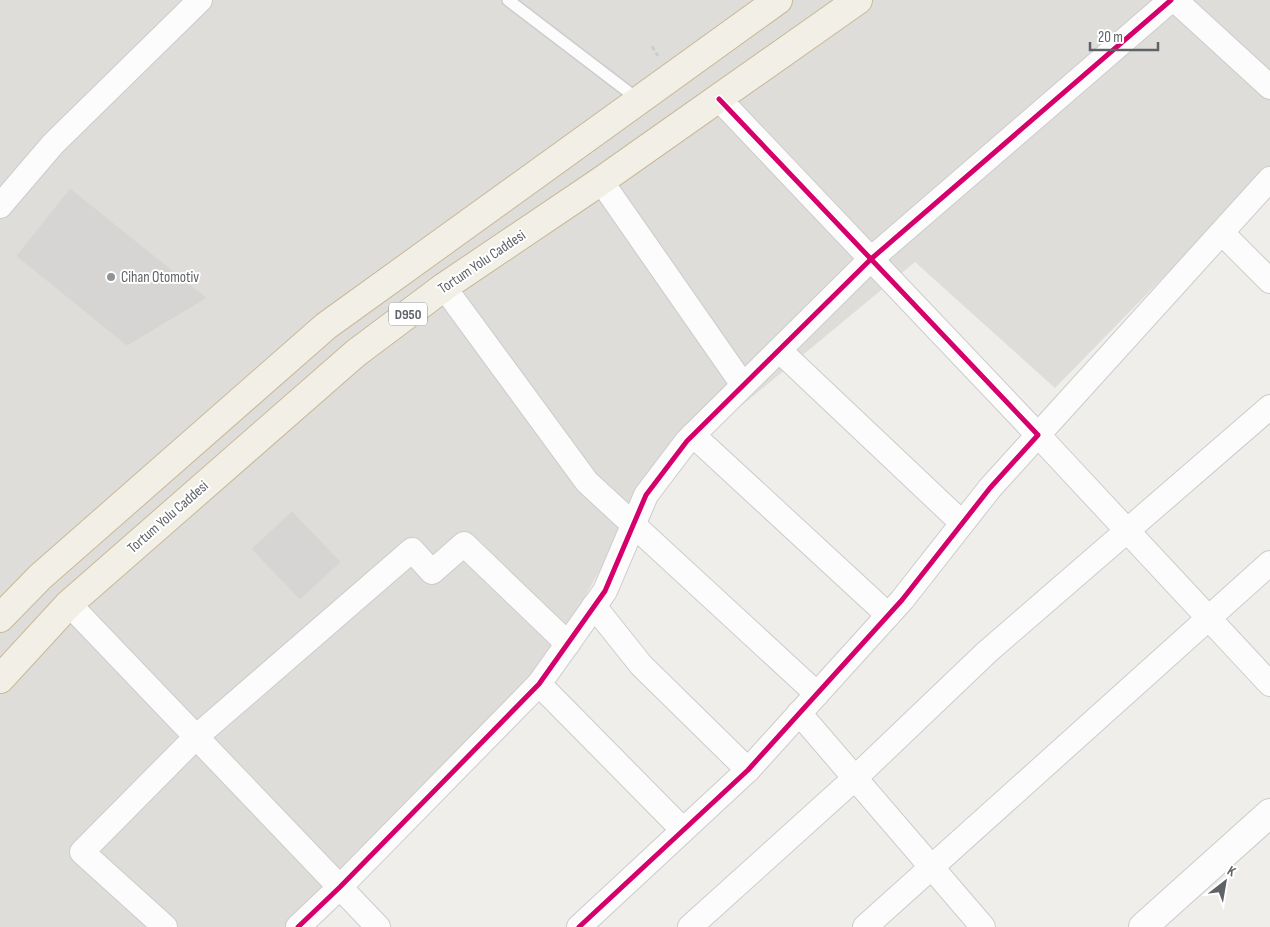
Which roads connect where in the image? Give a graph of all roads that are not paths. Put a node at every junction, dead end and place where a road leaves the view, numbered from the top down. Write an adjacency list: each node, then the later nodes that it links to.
1 (200, 0): 12 (street)
2 (508, 0): 9 (lane)
3 (778, 0): 9 (highway, D950)
4 (858, 0): 8 (highway, Tortum Yolu Caddesi / D950)
5 (1171, 0): 14 (street)
6 (1175, 0): 7 (street)
7 (1270, 87)
8 (719, 99): 11 (highway, Tortum Yolu Caddesi / D950); 14 (street)
9 (638, 100): 26 (highway, D950)
10 (1270, 179): 13 (street)
11 (601, 181): 16 (highway, Tortum Yolu Caddesi / D950); 18 (street)
12 (0, 206)
13 (1222, 232): 15 (street); 21 (street)
14 (871, 260): 17 (street); 21 (street)
15 (1270, 281)
16 (444, 287): 23 (street); 27 (highway, Tortum Yolu Caddesi / D950)
17 (779, 350): 18 (street); 22 (street)
18 (744, 385): 20 (street)
19 (1270, 407): 24 (street)
20 (693, 435): 23 (street); 29 (street)
21 (1038, 435): 22 (street); 24 (street)
22 (962, 523): 29 (street)
23 (634, 524): 28 (street); 35 (street)
24 (1126, 530): 30 (street); 39 (street)
25 (1270, 563): 30 (street)
26 (9, 604)
27 (69, 604): 32 (highway, Tortum Yolu Caddesi / D950); 37 (street)
28 (594, 606): 31 (street); 38 (street)
29 (888, 615): 35 (street)
30 (1210, 619): 34 (street); 42 (street)
31 (568, 644): 33 (street); 37 (street)
32 (0, 679)
33 (539, 684): 41 (street); 43 (street)
34 (1270, 684)
35 (817, 694): 36 (street)
36 (799, 714): 38 (street); 39 (street)
37 (196, 737): 43 (street); 44 (street)
38 (748, 770): 41 (street)
39 (854, 779): 42 (street); 48 (street)
40 (1270, 813): 51 (street)
41 (683, 830): 47 (street)
42 (931, 868): 49 (street); 50 (street)
43 (340, 887): 45 (street); 46 (street)
44 (165, 927)
45 (298, 927)
46 (378, 927)
47 (579, 927)
48 (690, 927)
49 (865, 927)
50 (983, 927)
51 (1143, 927)

